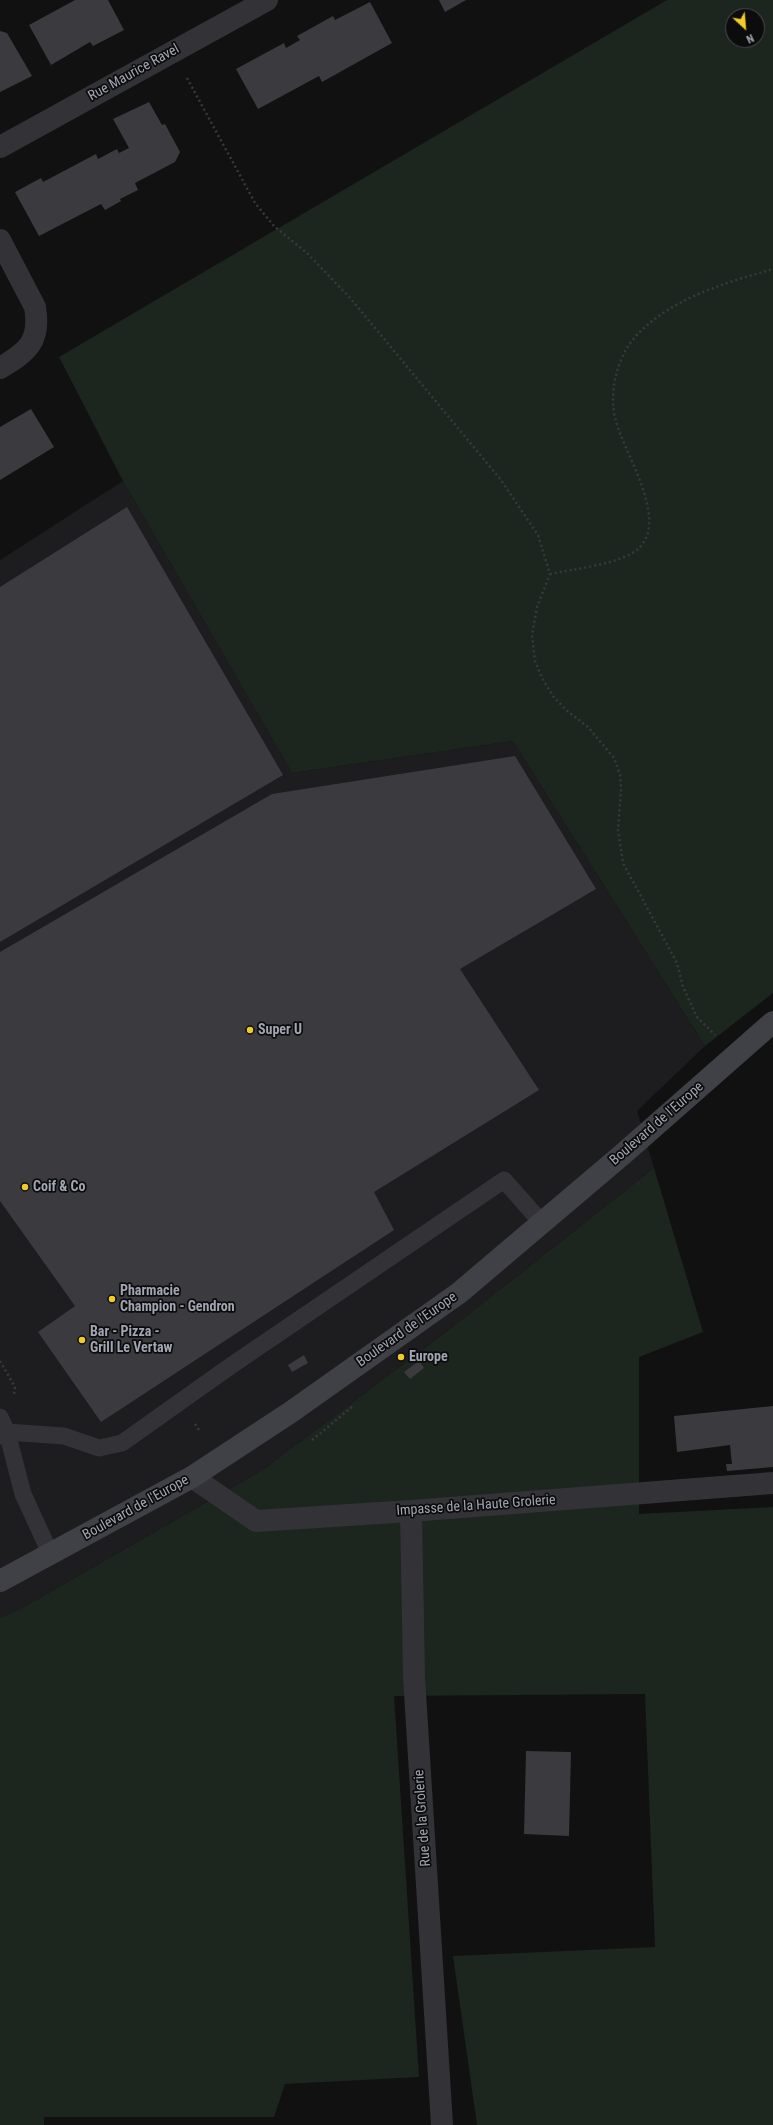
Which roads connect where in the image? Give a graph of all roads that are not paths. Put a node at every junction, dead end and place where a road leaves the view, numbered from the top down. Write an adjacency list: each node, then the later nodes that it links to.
1 (267, 0): 2 (street, Rue Maurice Ravel)
2 (0, 147)
3 (0, 240): 4 (street)
4 (0, 368)
5 (773, 1022): 6 (street, Boulevard de l'Europe)
6 (542, 1223): 8 (lane); 9 (street, Boulevard de l'Europe)
7 (0, 1417): 8 (lane)
8 (3, 1434): 12 (lane)
9 (192, 1477): 11 (street, Impasse de la Haute Grolerie); 12 (street, Boulevard de l'Europe)
10 (773, 1483): 11 (street, Impasse de la Haute Grolerie)
11 (411, 1511): 14 (street, Rue de la Grolerie)
12 (51, 1555): 13 (street, Boulevard de l'Europe)
13 (0, 1581)
14 (442, 2125)

